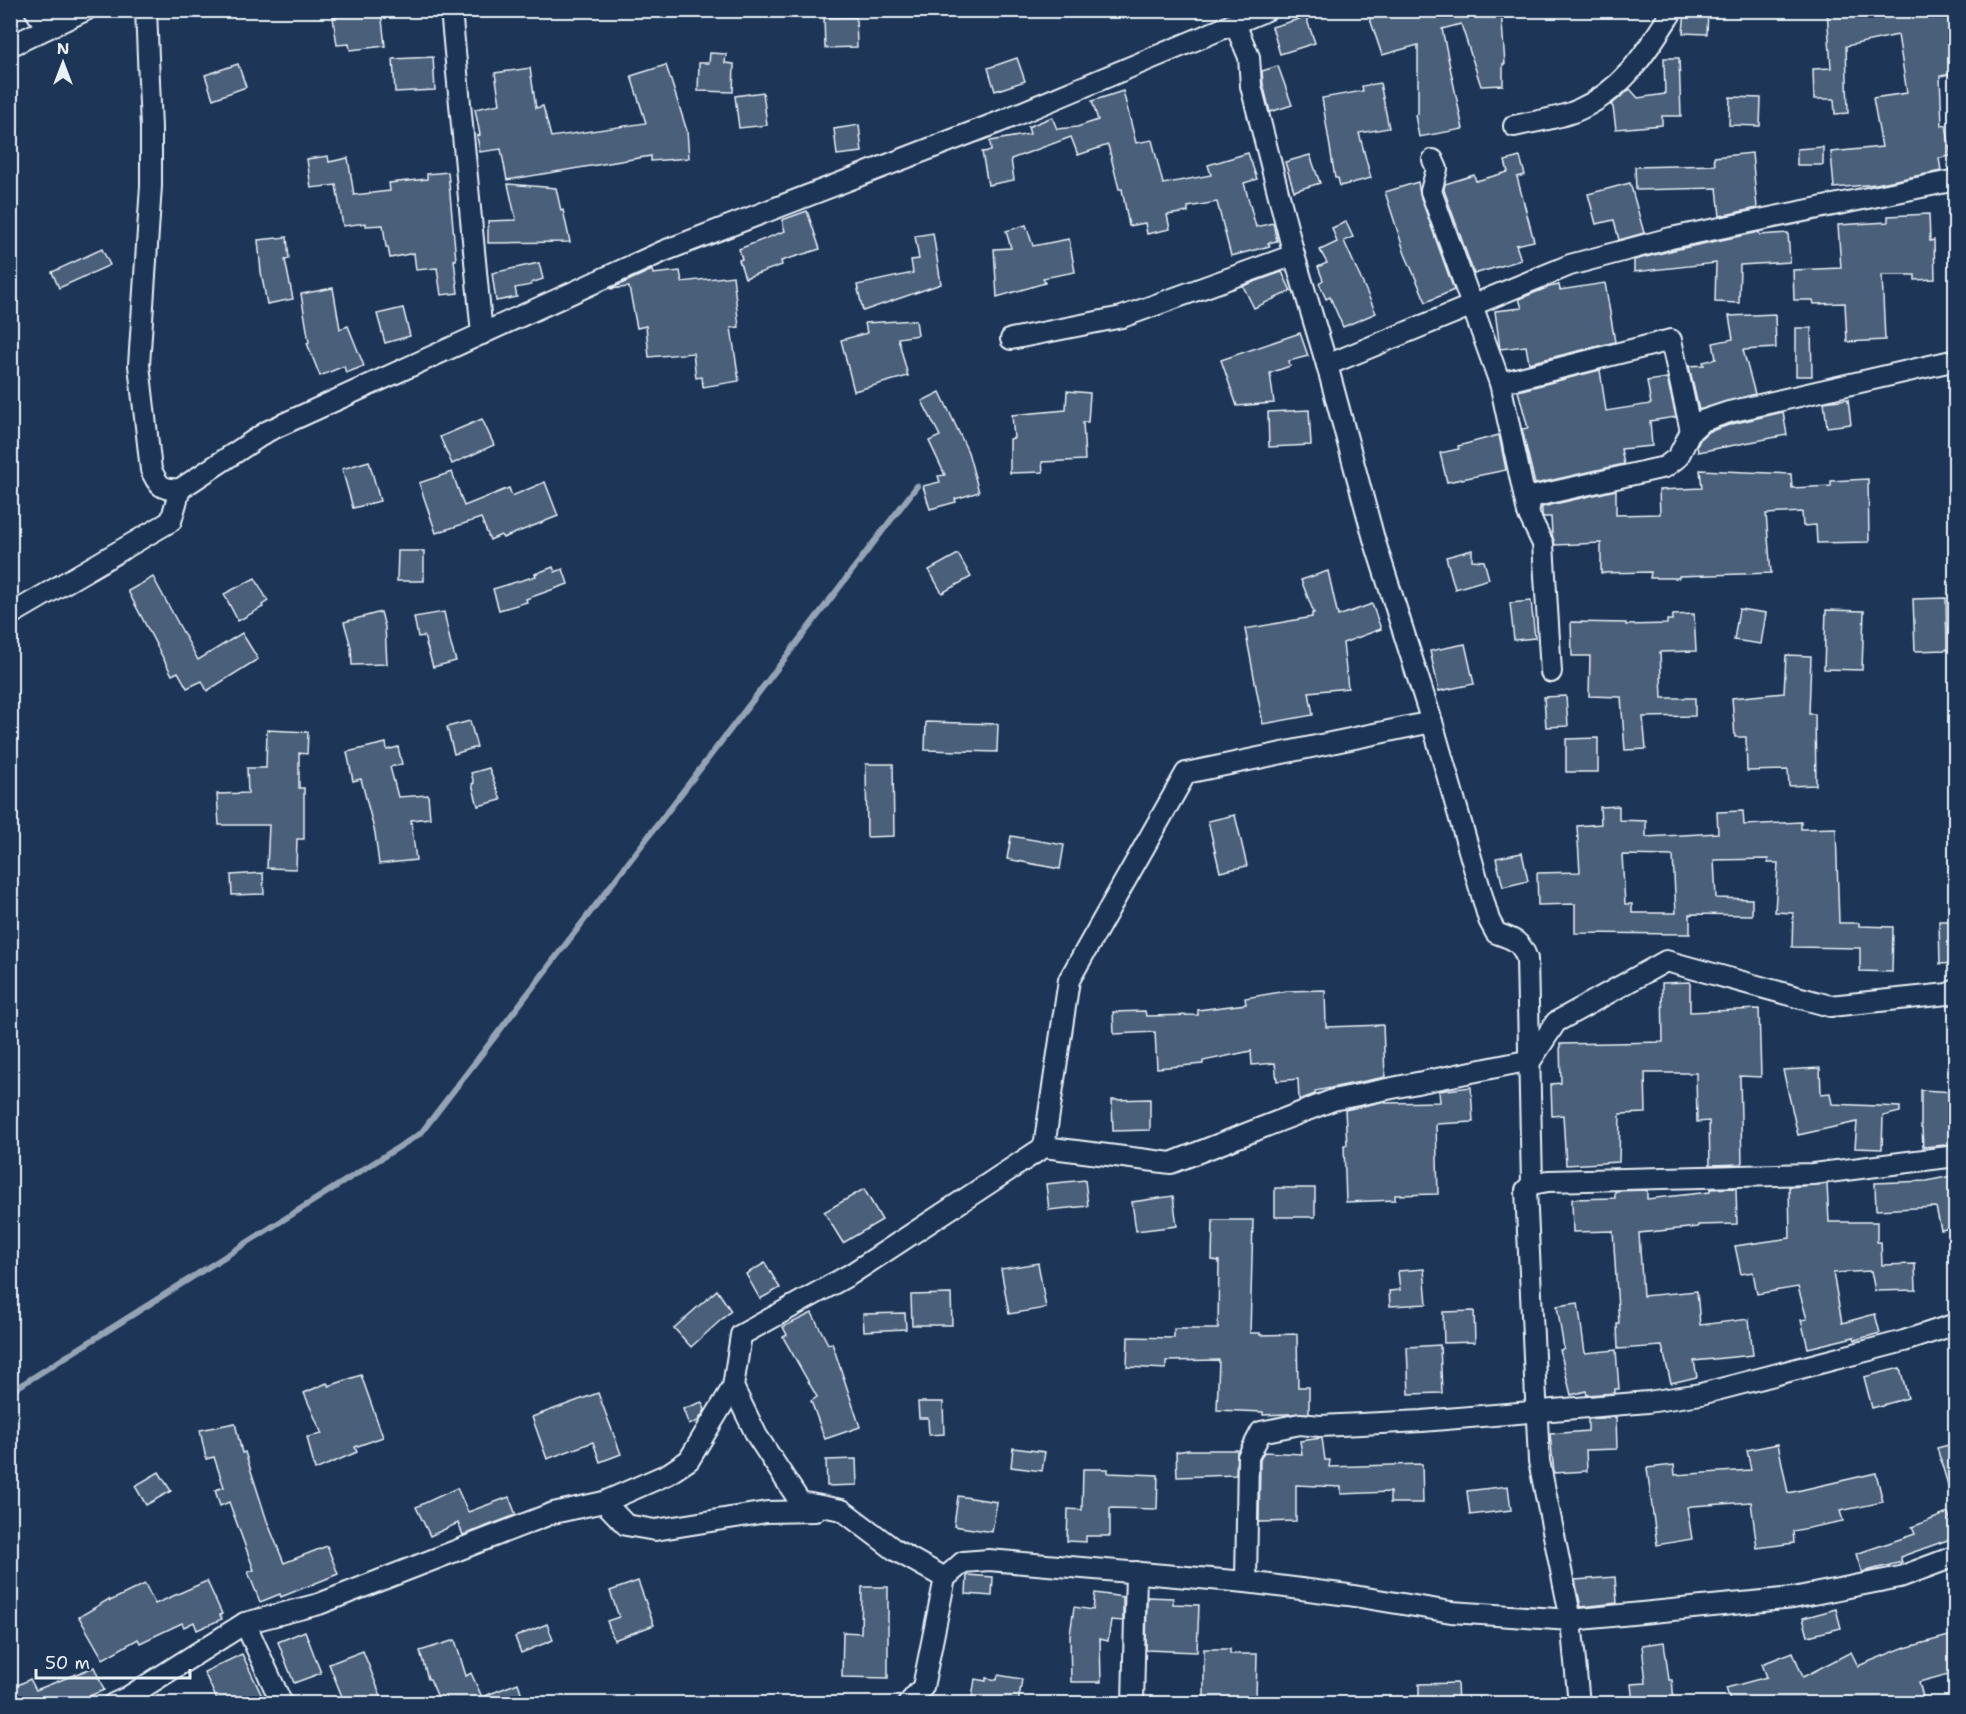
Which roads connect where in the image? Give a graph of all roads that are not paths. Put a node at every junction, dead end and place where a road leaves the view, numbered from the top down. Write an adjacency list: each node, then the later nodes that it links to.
1 (35, 10): 8 (street)
2 (86, 10): 8 (street)
3 (146, 10): 21 (street)
4 (451, 10): 15 (street)
5 (1267, 10): 7 (street)
6 (1673, 10): 10 (street)
7 (1235, 24): 13 (street); 15 (street)
8 (47, 28): 9 (street)
9 (10, 46)
10 (1514, 126)
11 (1433, 160): 14 (street)
12 (1956, 180): 14 (street)
13 (1294, 255): 16 (street); 18 (street)
14 (1473, 306): 18 (street); 19 (street)
15 (482, 334): 21 (street)
16 (1011, 339)
17 (1956, 360): 20 (street)
18 (1327, 365): 25 (street)
19 (1500, 383): 20 (street); 22 (street)
20 (1691, 431): 22 (street)
21 (180, 489): 23 (street)
22 (1528, 513): 24 (street)
23 (10, 615)
24 (1551, 672)
25 (1432, 722): 27 (street); 28 (street)
26 (1956, 990): 27 (street)
27 (1531, 1060): 28 (street); 30 (street)
28 (1044, 1147): 32 (street)
29 (1956, 1156): 30 (street)
30 (1532, 1184): 33 (street)
31 (1956, 1324): 33 (street)
32 (733, 1387): 34 (street); 35 (street)
33 (1535, 1411): 39 (street); 40 (street)
34 (604, 1502): 35 (street); 41 (street)
35 (842, 1510): 38 (street)
36 (1956, 1556): 40 (street)
37 (1136, 1572): 38 (street); 39 (street); 45 (street)
38 (945, 1578): 44 (street)
39 (1246, 1582): 40 (street)
40 (1571, 1620): 46 (street)
41 (245, 1623): 42 (street); 43 (street)
42 (114, 1704)
43 (282, 1704)
44 (908, 1704)
45 (1133, 1704)
46 (1579, 1704)

